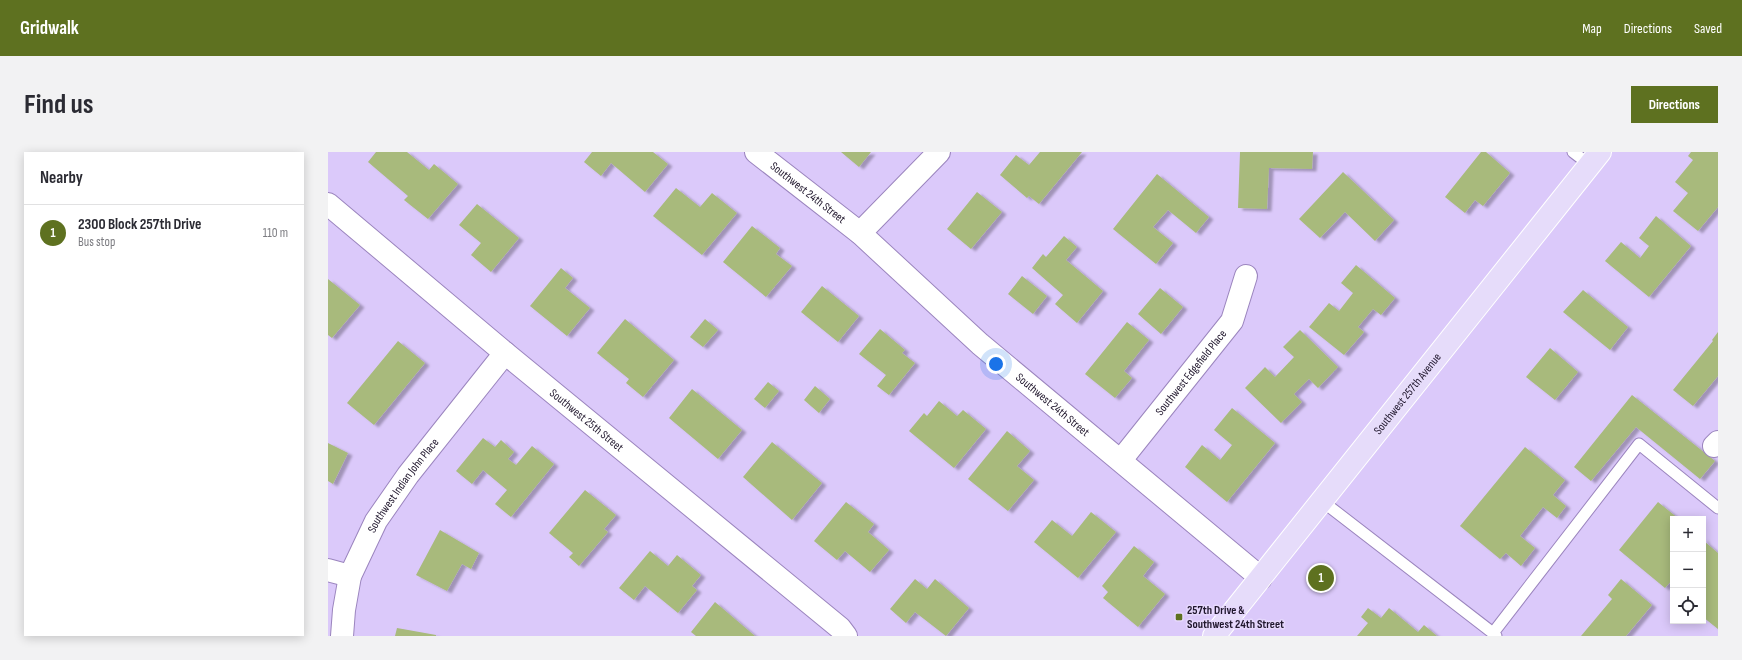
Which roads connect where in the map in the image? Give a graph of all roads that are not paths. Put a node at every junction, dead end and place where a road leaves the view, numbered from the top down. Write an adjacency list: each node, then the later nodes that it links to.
1 (756, 152): 5 (street, Southwest 24th Street)
2 (939, 152): 5 (street)
3 (1588, 156): 9 (main road, Southwest 257th Avenue)
4 (328, 204): 7 (street, Southwest 25th Street)
5 (860, 233): 8 (street, Southwest 24th Street)
6 (1246, 276): 8 (street, Southwest Edgefield Place)
7 (505, 353): 12 (street, Southwest Indian John Place); 16 (street, Southwest 25th Street)
8 (1121, 460): 13 (street, Southwest 24th Street)
9 (1322, 501): 13 (main road, Southwest 257th Avenue); 14 (lane)
10 (1718, 508): 14 (lane)
11 (328, 570): 12 (street)
12 (350, 576): 15 (street, Southwest Indian John Place)
13 (1261, 578): 17 (main road, Southwest 257th Avenue)
14 (1494, 634)
15 (342, 636)
16 (846, 636)
17 (1214, 636)

